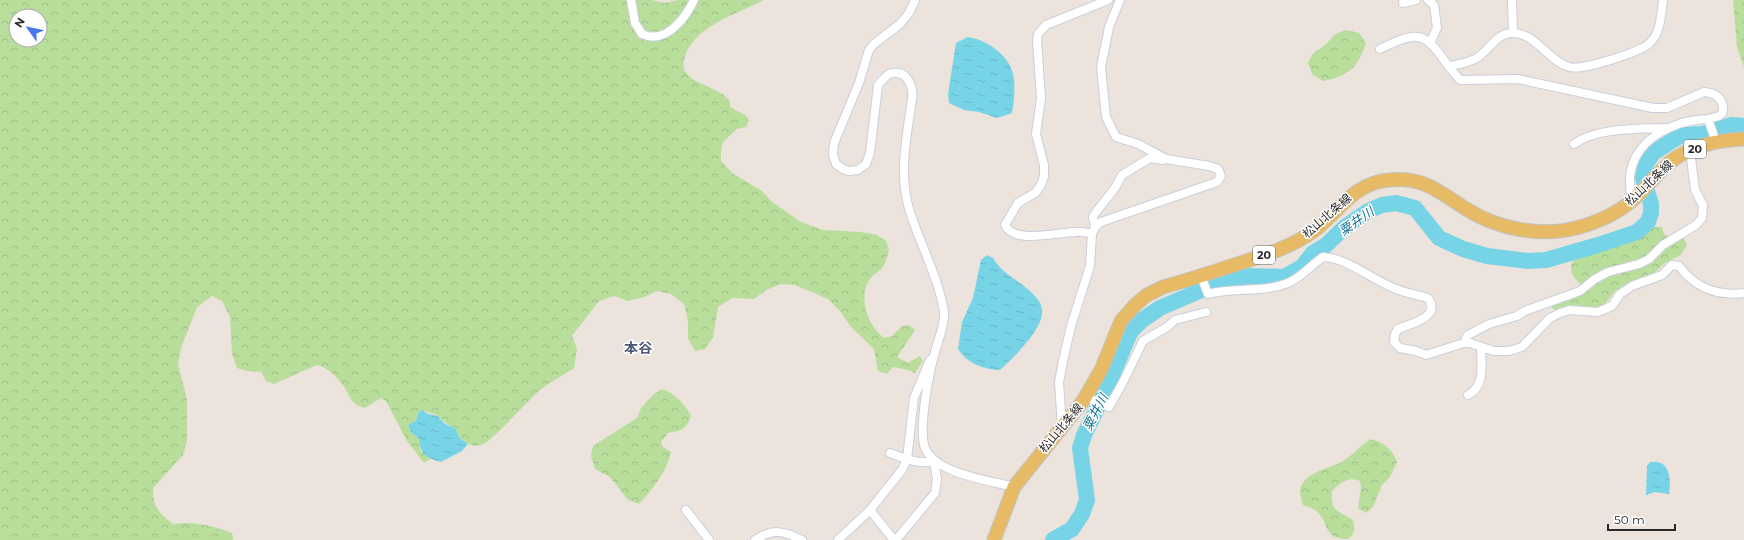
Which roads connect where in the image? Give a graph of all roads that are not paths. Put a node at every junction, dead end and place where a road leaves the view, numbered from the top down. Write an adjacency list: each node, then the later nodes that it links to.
1 (631, 0): 2 (street)
2 (694, 0)
3 (915, 0): 31 (street)
4 (1108, 0): 25 (street)
5 (1113, 0): 12 (street)
6 (1120, 0): 12 (street)
7 (1416, 0): 11 (street)
8 (1428, 0): 14 (street)
9 (1512, 0): 13 (street)
10 (1663, 0): 13 (street)
11 (1403, 3)
12 (1109, 27): 23 (street)
13 (1513, 33): 16 (street)
14 (1430, 43): 15 (street); 16 (street)
15 (1380, 49)
16 (1449, 67): 17 (street)
17 (1708, 121): 18 (street); 19 (street)
18 (1668, 128): 21 (street); 24 (street)
19 (1715, 139): 20 (main road, 松山北条線 / 20); 22 (main road, 松山北条線 / 20)
20 (1744, 139)
21 (1574, 144)
22 (1690, 150): 24 (main road, 松山北条線 / 20); 29 (street)
23 (1166, 159): 25 (street); 25 (street)
24 (1634, 198): 26 (main road, 松山北条線 / 20)
25 (1093, 230): 36 (street)
26 (1202, 279): 29 (street); 35 (main road, 松山北条線 / 20)
27 (1744, 293): 30 (street)
28 (1206, 312): 35 (street)
29 (1467, 342): 30 (street)
30 (1480, 346): 32 (street)
31 (934, 357): 33 (street); 34 (street)
32 (1468, 395)
33 (914, 398): 34 (street); 38 (street)
34 (926, 399): 39 (street)
35 (1090, 399): 36 (main road, 松山北条線 / 20)
36 (1062, 429): 40 (main road, 松山北条線 / 20)
37 (890, 453): 38 (street)
38 (907, 459): 39 (street); 42 (street)
39 (934, 461): 40 (street); 47 (street)
40 (1014, 487): 48 (main road, 松山北条線 / 20)
41 (686, 510): 43 (street)
42 (870, 510): 46 (street); 47 (street)
43 (709, 540)
44 (755, 540): 45 (street)
45 (802, 540)
46 (838, 540)
47 (895, 540)
48 (994, 540)

